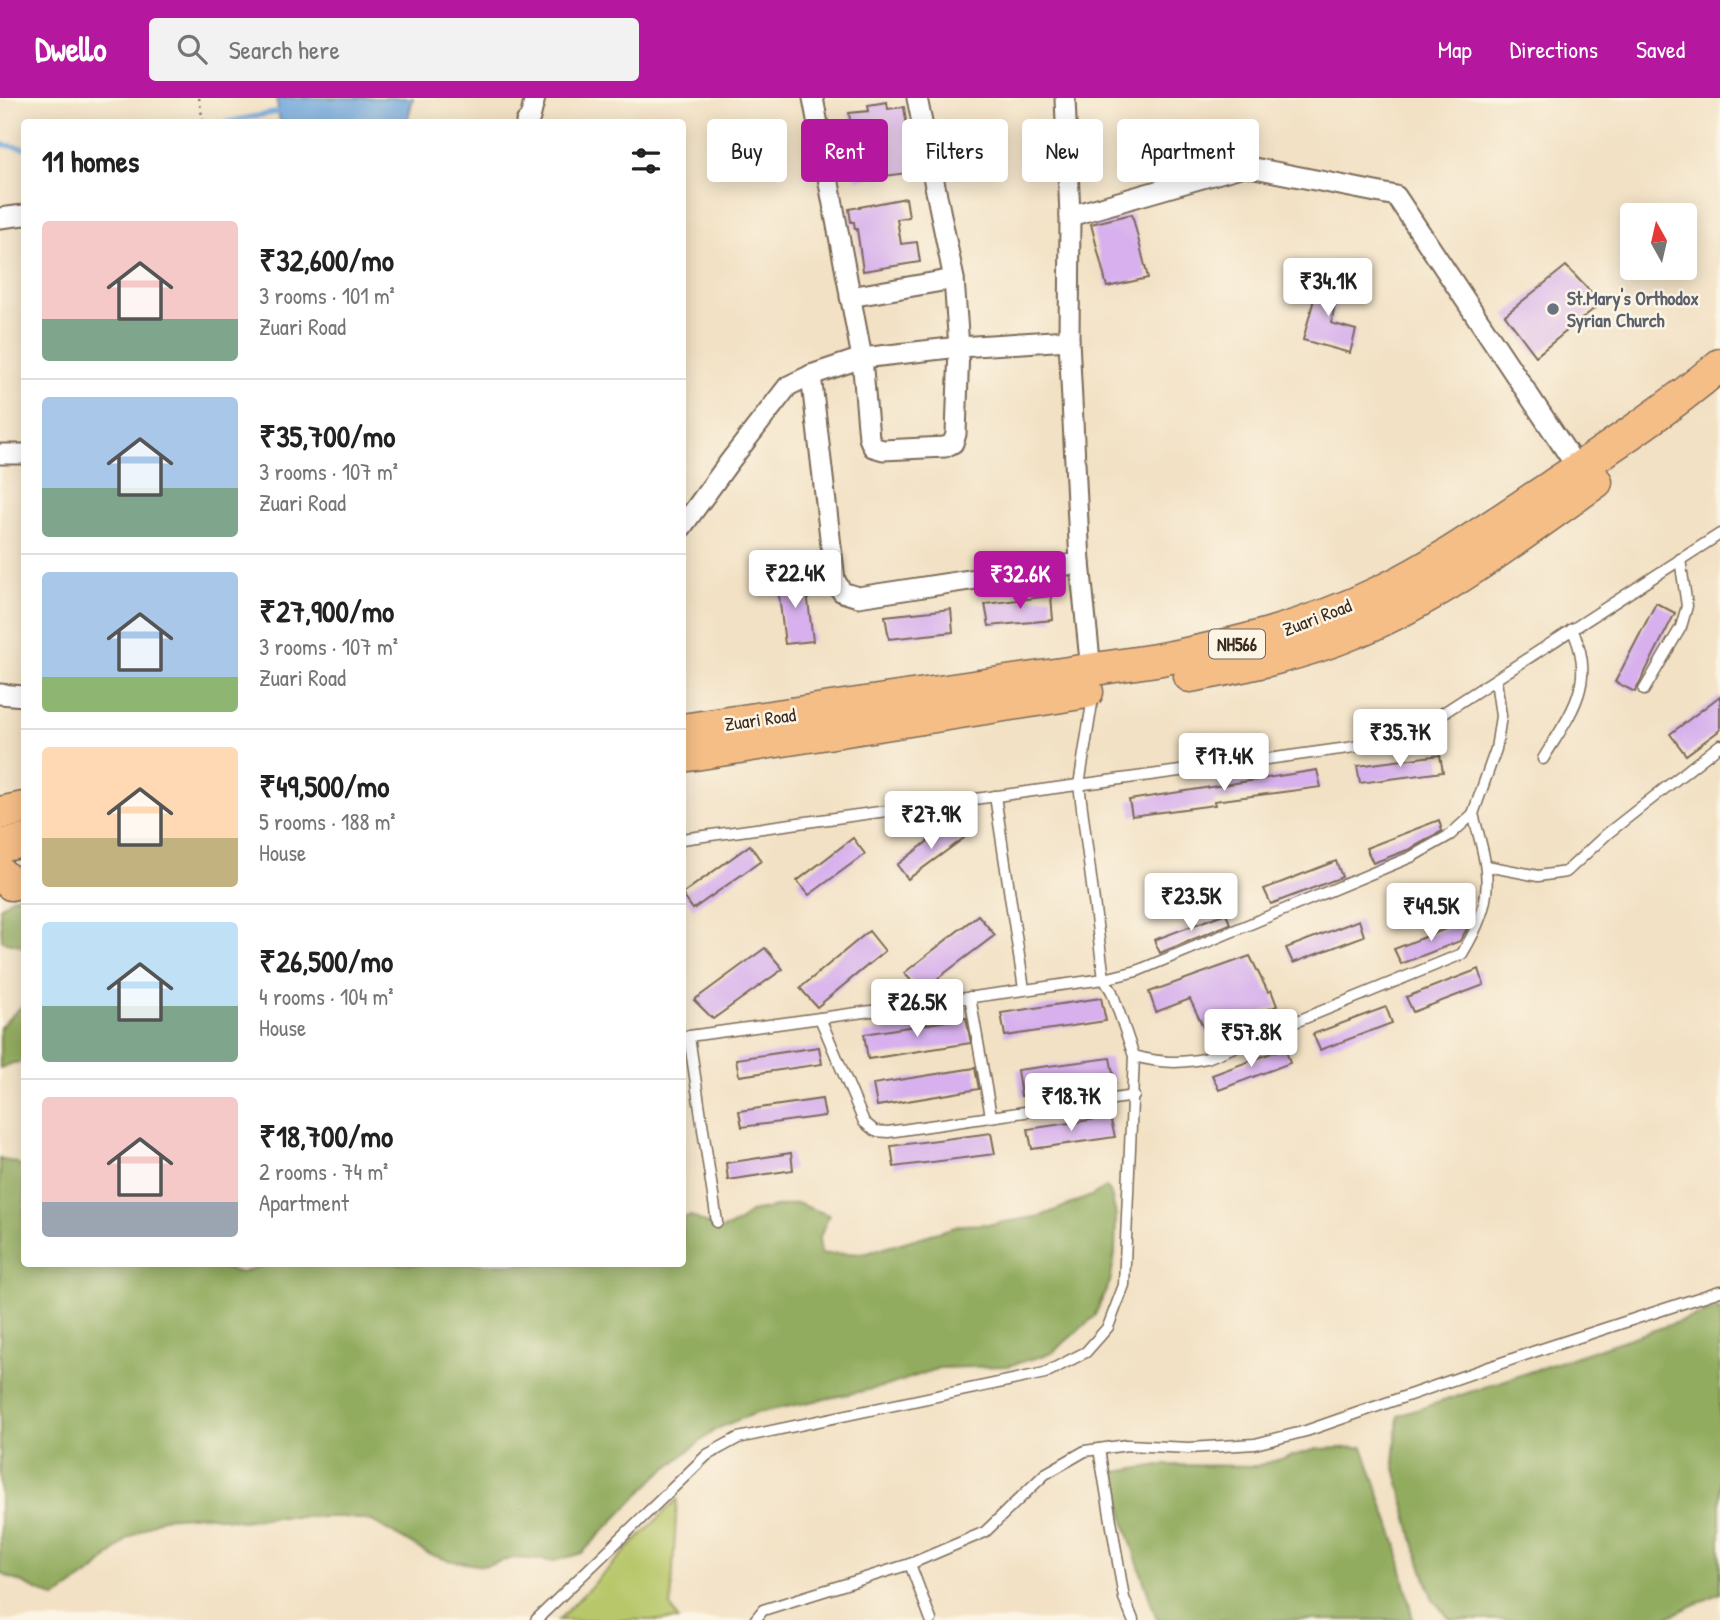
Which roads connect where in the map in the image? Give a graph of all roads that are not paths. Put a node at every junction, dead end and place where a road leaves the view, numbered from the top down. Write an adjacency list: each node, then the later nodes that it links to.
1 (535, 98): 5 (street)
2 (813, 98): 10 (street)
3 (917, 98): 9 (street)
4 (1065, 98): 7 (street)
5 (529, 119)
6 (21, 215): 8 (street)
7 (1070, 216): 11 (street); 19 (street)
8 (0, 218)
9 (954, 279): 10 (street); 12 (street)
10 (850, 297): 13 (street)
11 (1069, 340): 12 (street); 23 (street)
12 (959, 347): 13 (street); 13 (street)
13 (862, 358): 15 (street)
14 (1720, 365): 19 (highway, Zuari Road / NH566)
15 (811, 375): 20 (street); 23 (street)
16 (1720, 394): 26 (highway, Zuari Road / NH566)
17 (0, 454): 18 (street)
18 (21, 454)
19 (1578, 469): 26 (highway, Zuari Road / NH566)
20 (686, 522)
21 (1720, 534): 22 (lane)
22 (1680, 559): 24 (lane); 27 (lane)
23 (1080, 563): 26 (street)
24 (1572, 629): 25 (lane); 33 (lane)
25 (1496, 680): 34 (lane); 38 (lane)
26 (1092, 681): 30 (highway, Zuari Road / NH566); 32 (highway, Zuari Road / NH566); 34 (lane)
27 (1644, 690)
28 (0, 694): 29 (street)
29 (21, 696)
30 (686, 730)
31 (1720, 745): 42 (lane)
32 (686, 755)
33 (1543, 759)
34 (1079, 785): 35 (lane); 43 (lane)
35 (995, 796): 39 (lane); 44 (lane)
36 (21, 809): 37 (highway)
37 (0, 813)
38 (1473, 814): 42 (lane); 43 (lane)
39 (686, 838)
40 (21, 842): 41 (highway)
41 (0, 846)
42 (1487, 866): 48 (lane)
43 (1104, 979): 44 (lane); 48 (lane)
44 (1024, 989): 45 (lane)
45 (970, 997): 46 (lane); 50 (lane)
46 (820, 1018): 47 (lane); 50 (lane)
47 (686, 1037): 51 (lane)
48 (1134, 1056): 49 (lane)
49 (1134, 1096): 50 (lane); 55 (lane)
50 (991, 1116)
51 (717, 1222)
52 (1720, 1291): 53 (lane)
53 (1099, 1449): 54 (lane); 58 (lane)
54 (910, 1563): 56 (lane); 57 (lane)
55 (536, 1620)
56 (755, 1620)
57 (931, 1620)
58 (1133, 1620)

